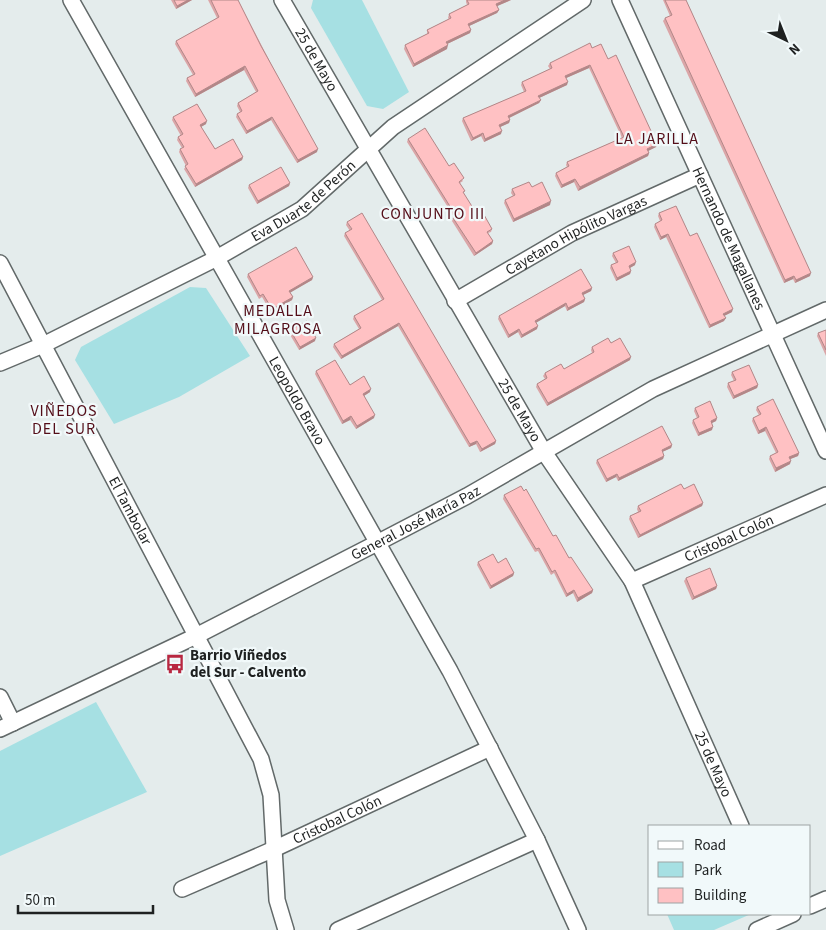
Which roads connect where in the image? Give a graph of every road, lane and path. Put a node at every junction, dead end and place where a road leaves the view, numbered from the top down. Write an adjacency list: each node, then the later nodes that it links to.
1 (71, 0): 7 (street, Leopoldo Bravo)
2 (282, 0): 5 (street, 25 de Mayo)
3 (582, 0): 5 (street, Eva Duarte de Perón)
4 (620, 0): 6 (street, Hernando de Magallanes)
5 (368, 149): 7 (street, Eva Duarte de Perón); 9 (street, 25 de Mayo)
6 (700, 175): 9 (street, Cayetano Hipólito Vargas); 11 (street, Hernando de Magallanes)
7 (215, 259): 12 (street, Eva Duarte de Perón); 17 (street, Leopoldo Bravo)
8 (0, 263): 12 (street, El Tambolar)
9 (455, 301): 15 (street, 25 de Mayo)
10 (826, 310): 11 (street, General José María Paz)
11 (773, 334): 14 (street, Hernando de Magallanes); 15 (street, General José María Paz)
12 (43, 345): 13 (street, Eva Duarte de Perón); 19 (street, El Tambolar)
13 (0, 364)
14 (826, 451)
15 (544, 452): 17 (street, General José María Paz); 18 (street, 25 de Mayo)
16 (826, 495): 18 (street, Cristobal Colón)
17 (377, 543): 19 (street, General José María Paz); 22 (street, Leopoldo Bravo)
18 (632, 581): 23 (street, 25 de Mayo)
19 (196, 636): 21 (street, General José María Paz); 25 (street, El Tambolar)
20 (0, 697): 21 (street)
21 (6, 726)
22 (490, 748): 24 (street, Leopoldo Bravo); 25 (street, Cristobal Colón)
23 (741, 825)
24 (538, 840): 31 (street); 32 (street, Leopoldo Bravo)
25 (274, 849): 26 (street, Cristobal Colón); 30 (street, El Tambolar)
26 (182, 889)
27 (826, 898): 28 (street)
28 (811, 906)
29 (786, 919): 33 (street)
30 (286, 930)
31 (338, 930)
32 (578, 930)
33 (756, 930)

